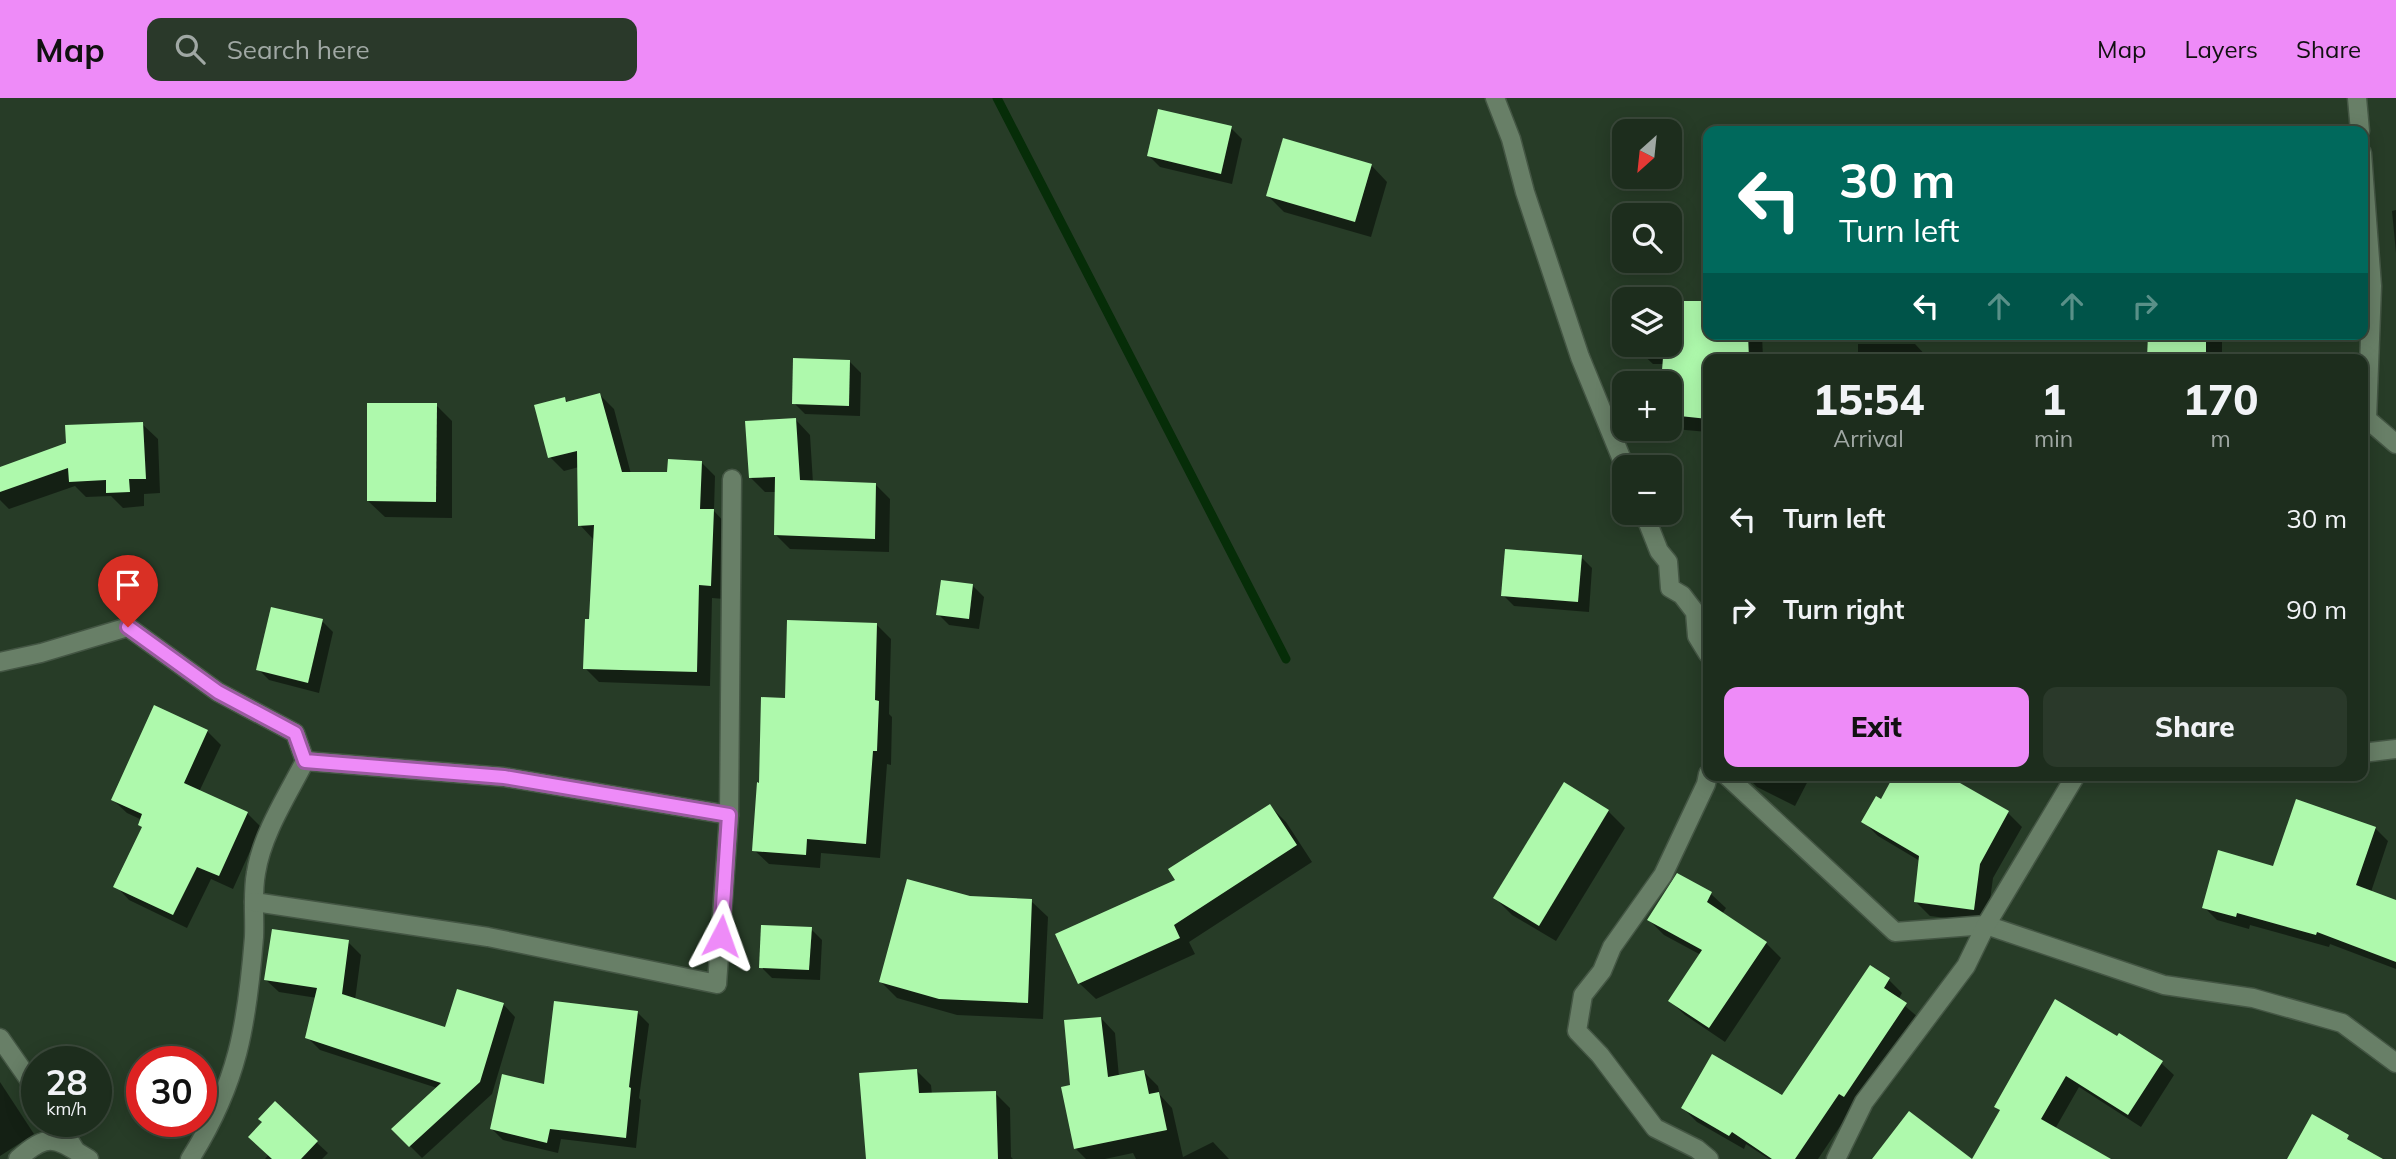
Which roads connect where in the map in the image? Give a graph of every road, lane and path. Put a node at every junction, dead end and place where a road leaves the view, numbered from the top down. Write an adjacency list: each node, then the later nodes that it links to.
1 (1495, 98): 8 (street)
2 (2357, 98): 3 (street)
3 (2360, 126)
4 (2368, 233): 5 (street)
5 (2368, 392)
6 (2368, 420): 7 (street)
7 (2396, 444)
8 (1620, 455)
9 (732, 479): 19 (street)
10 (1649, 525): 11 (street)
11 (1703, 646)
12 (0, 662): 15 (street)
13 (2396, 749): 14 (street)
14 (2368, 752)
15 (305, 761): 19 (street); 20 (street)
16 (1707, 781): 29 (street)
17 (1732, 781): 21 (street)
18 (2072, 781): 21 (street)
19 (729, 815): 20 (street)
20 (254, 902): 28 (street)
21 (1986, 925): 23 (street); 30 (street)
22 (0, 1038): 24 (street)
23 (2396, 1063)
24 (21, 1068)
25 (69, 1137): 26 (street)
26 (82, 1155): 27 (street)
27 (18, 1159)
28 (190, 1159)
29 (1709, 1159)
30 (1836, 1159)

